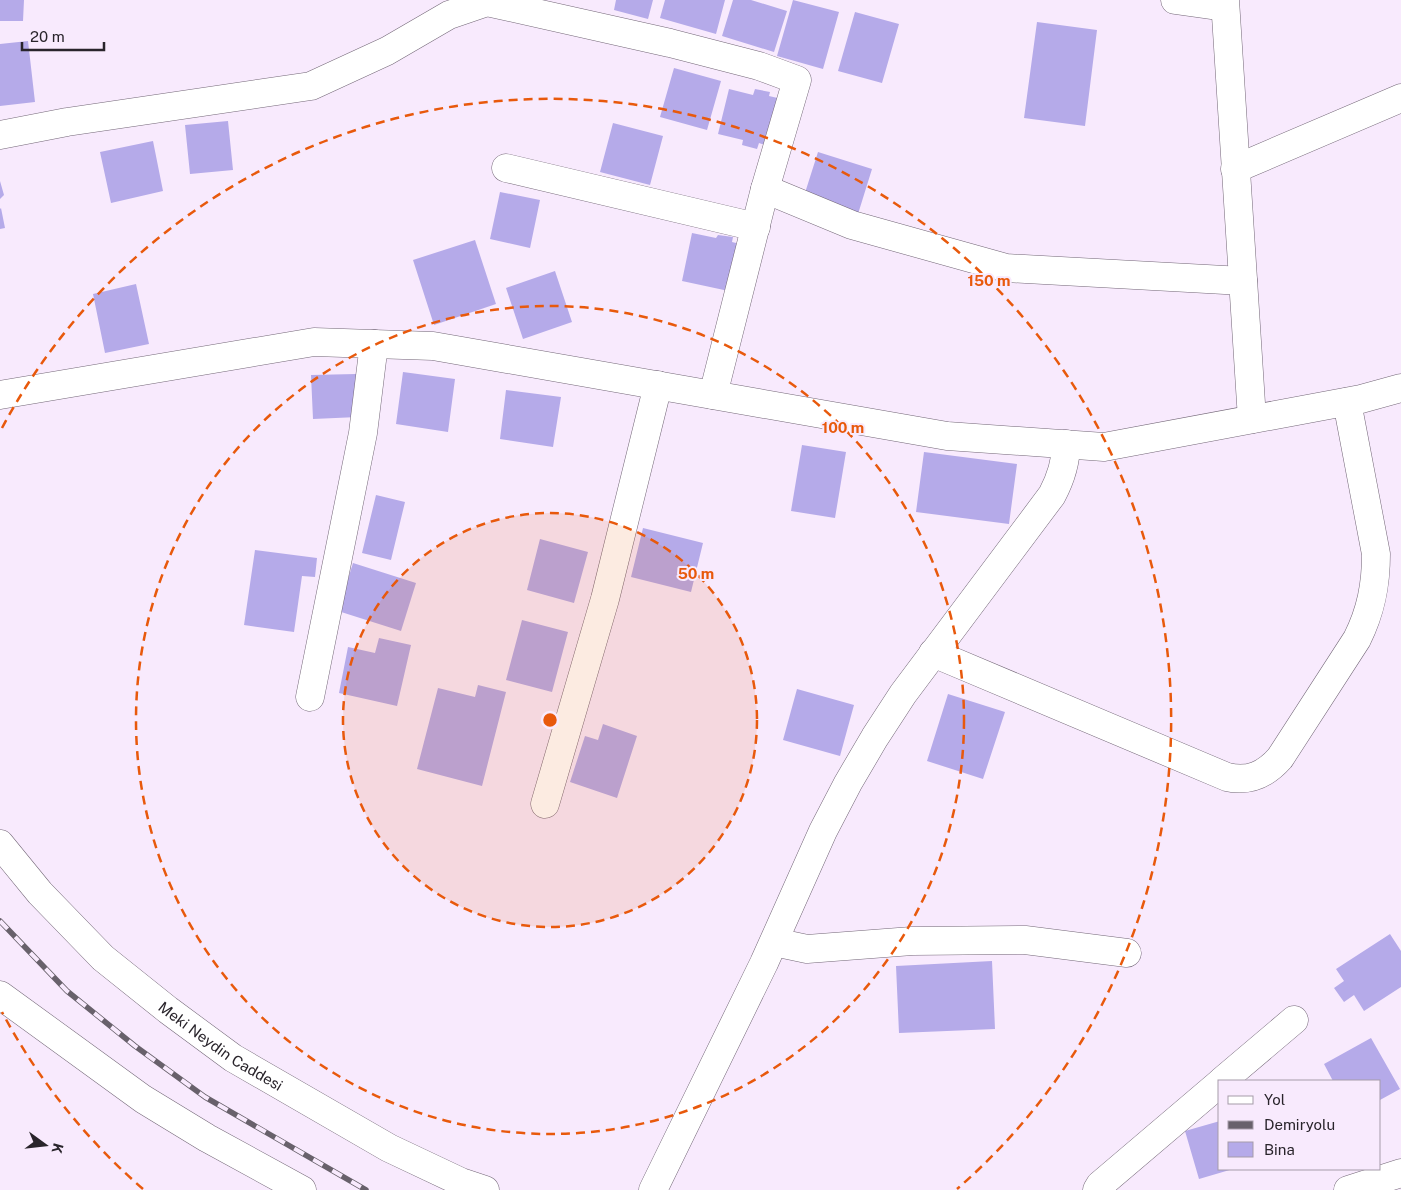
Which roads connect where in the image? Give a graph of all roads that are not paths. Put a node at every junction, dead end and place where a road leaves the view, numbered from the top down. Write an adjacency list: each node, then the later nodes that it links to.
1 (1175, 0): 2 (street)
2 (1225, 3): 6 (street)
3 (1401, 98): 6 (street)
4 (0, 135): 7 (street)
5 (506, 168): 8 (street)
6 (1235, 169): 9 (street)
7 (765, 189): 8 (street); 9 (street)
8 (756, 227): 13 (street)
9 (1243, 281): 16 (street)
10 (374, 344): 11 (street); 14 (street); 19 (street)
11 (658, 385): 13 (street); 20 (street)
12 (1401, 388): 15 (street)
13 (712, 395): 17 (street)
14 (0, 396)
15 (1347, 402): 16 (street); 18 (street)
16 (1252, 419): 17 (street)
17 (1066, 444): 18 (street)
18 (933, 653): 22 (street)
19 (310, 698)
20 (544, 804)
21 (0, 844): 30 (street, Meki Neydin Caddesi)
22 (774, 942): 23 (street); 31 (street)
23 (1127, 953)
24 (0, 995): 29 (street)
25 (1294, 1020): 26 (street)
26 (1223, 1080)
27 (1218, 1085): 32 (street)
28 (1401, 1173): 33 (street)
29 (302, 1190)
30 (485, 1190)
31 (653, 1190)
32 (1097, 1190)
33 (1348, 1190)

